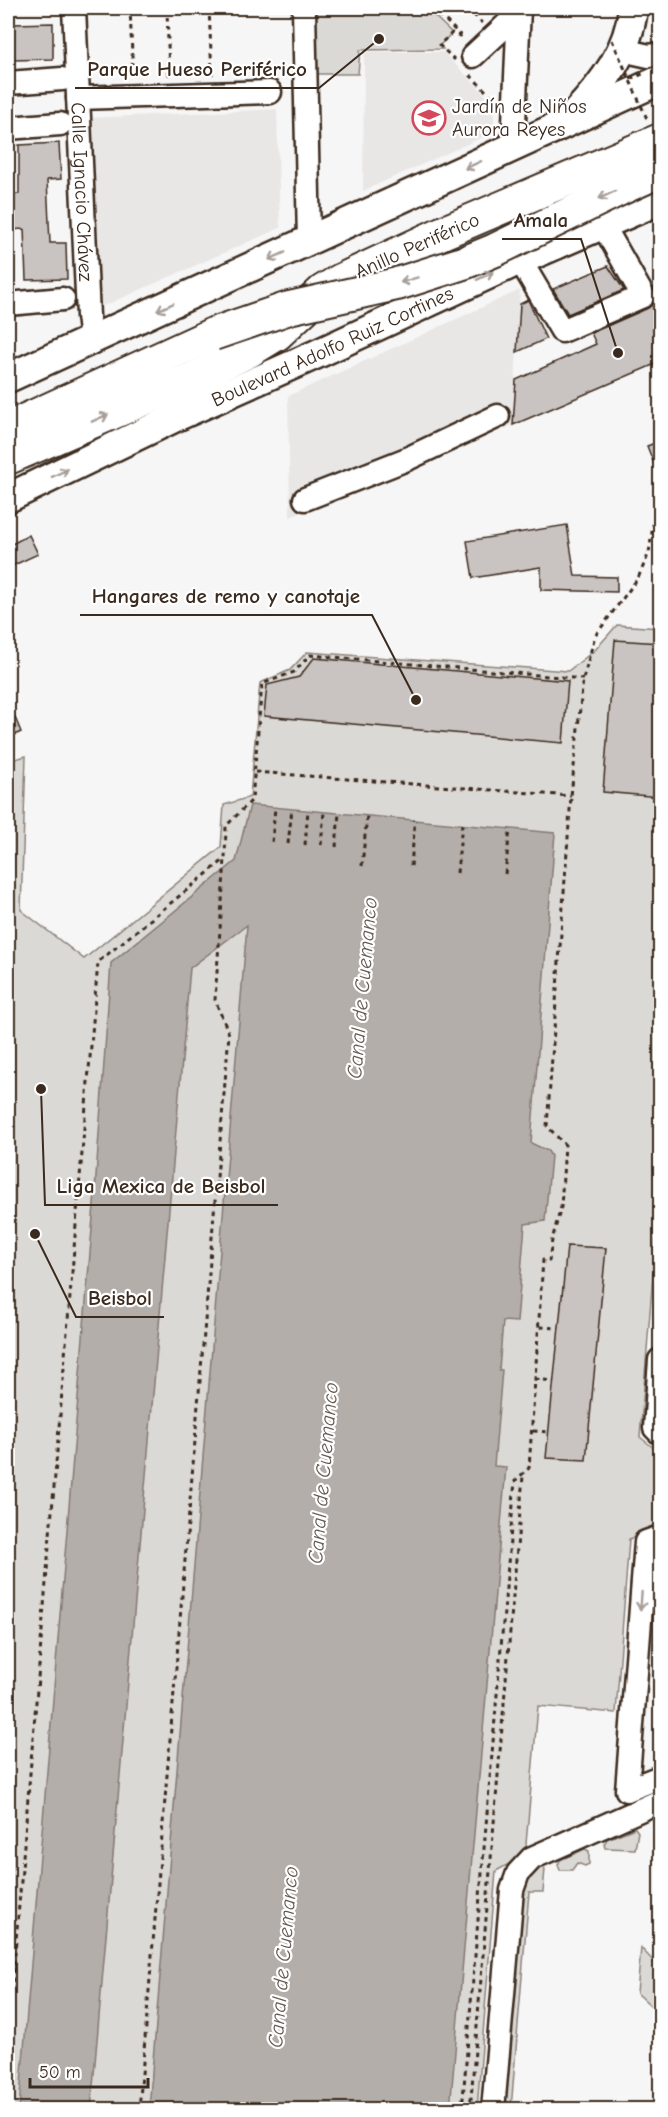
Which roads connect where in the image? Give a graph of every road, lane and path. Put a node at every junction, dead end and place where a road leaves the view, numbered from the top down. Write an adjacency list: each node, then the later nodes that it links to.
1 (74, 8): 19 (street, Calle Ignacio Chávez)
2 (130, 8): 17 (path)
3 (167, 8): 13 (path)
4 (209, 8): 12 (path)
5 (304, 8): 28 (street)
6 (433, 8): 10 (path)
7 (633, 8): 9 (main road)
8 (519, 10): 10 (street); 24 (street)
9 (617, 45): 11 (street); 15 (path, bridge); 15 (main road); 20 (main road)
10 (469, 48)
11 (660, 54)
12 (213, 75)
13 (169, 76)
14 (62, 79): 16 (street)
15 (647, 82): 20 (main road); 23 (path, bridge)
16 (8, 83)
17 (133, 84)
18 (270, 92): 19 (street)
19 (78, 98): 32 (street, Calle Ignacio Chávez)
20 (569, 121): 24 (main road)
21 (60, 124): 22 (street)
22 (8, 128)
23 (656, 135): 36 (highway, Anillo Periférico, one-way to 23, bridge)
24 (513, 146): 28 (main road, one-way to 28)
25 (660, 171): 35 (highway, Anillo Periférico, one-way to 35, bridge)
26 (660, 200): 27 (main road, Boulevard Adolfo Ruiz Cortines)
27 (603, 225): 29 (main road, Boulevard Adolfo Ruiz Cortines); 29 (street)
28 (309, 242): 32 (main road, one-way to 32)
29 (520, 260): 38 (main road, Boulevard Adolfo Ruiz Cortines, one-way to 29)
30 (63, 300): 31 (street)
31 (8, 304)
32 (91, 340): 33 (main road)
33 (8, 378)
34 (498, 416): 39 (street)
35 (8, 428)
36 (8, 458)
37 (660, 489): 40 (path)
38 (8, 498)
39 (305, 499)
40 (583, 679): 41 (path); 42 (path)
41 (255, 772): 42 (path); 57 (path)
42 (571, 796): 62 (path)
43 (275, 807): 52 (path)
44 (292, 809): 53 (path)
45 (308, 810): 54 (path)
46 (324, 812): 55 (path)
47 (339, 813): 56 (path)
48 (367, 816): 58 (path)
49 (415, 820): 59 (path)
50 (462, 824): 60 (path)
51 (510, 829): 61 (path)
52 (272, 842)
53 (288, 844)
54 (305, 845)
55 (321, 845)
56 (336, 847)
57 (225, 859): 74 (path); 75 (path)
58 (362, 866)
59 (411, 866)
60 (457, 873)
61 (505, 874)
62 (539, 1327): 63 (path); 65 (path)
63 (559, 1328)
64 (660, 1360): 69 (street)
65 (535, 1379): 66 (path); 67 (path)
66 (554, 1380)
67 (534, 1431): 68 (path); 70 (path)
68 (549, 1432)
69 (660, 1433)
70 (523, 1474): 76 (path); 77 (path)
71 (653, 1540): 72 (street, one-way to 72)
72 (660, 1777)
73 (654, 1809): 78 (street)
74 (8, 2036)
75 (139, 2109)
76 (462, 2109)
77 (470, 2109)
78 (493, 2109)

